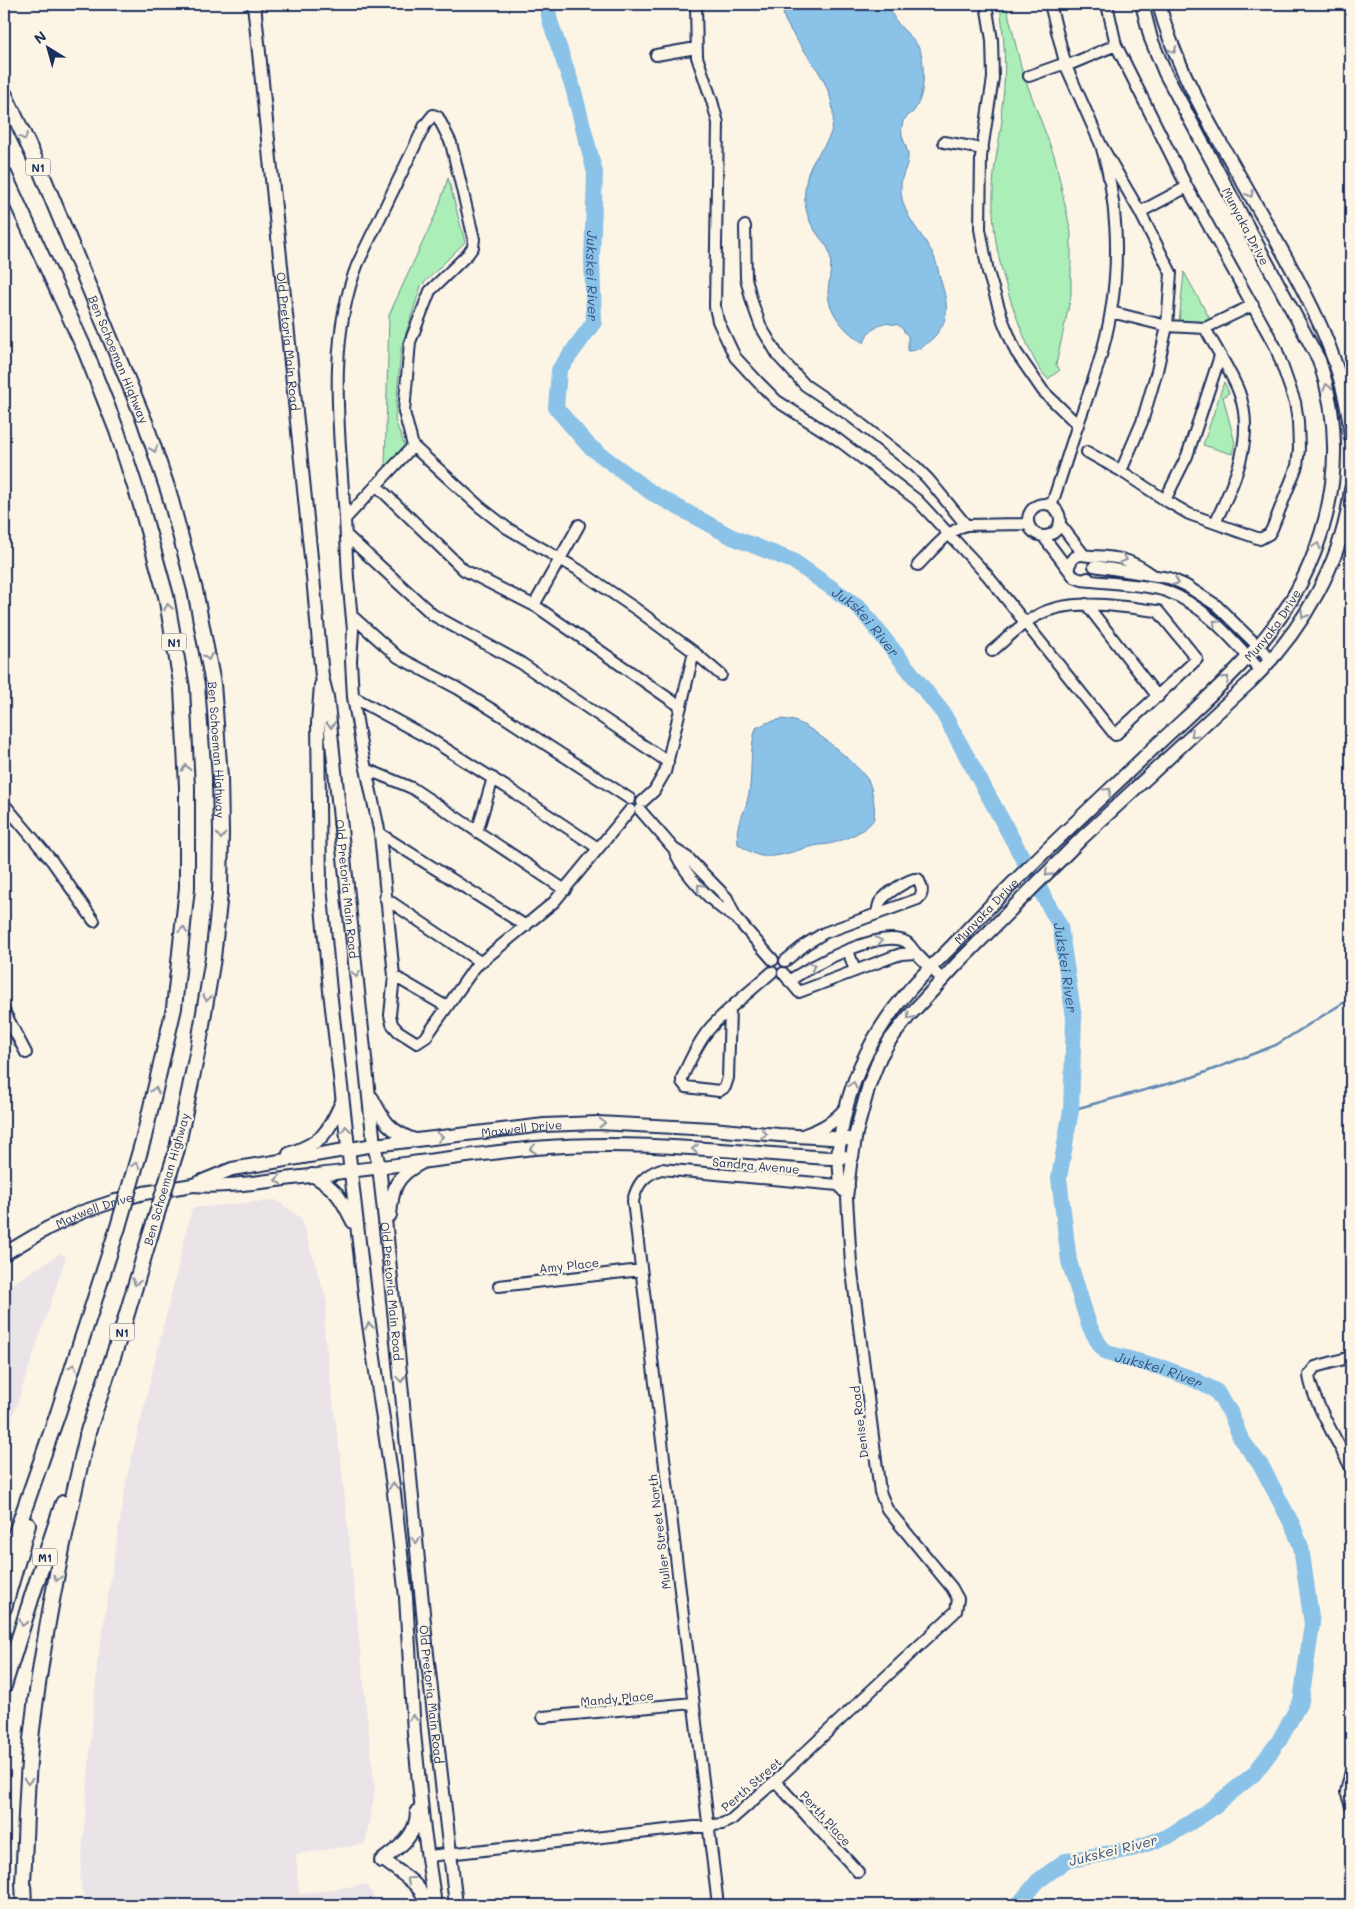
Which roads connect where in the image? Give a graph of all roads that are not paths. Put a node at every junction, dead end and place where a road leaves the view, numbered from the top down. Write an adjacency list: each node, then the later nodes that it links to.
1 (254, 4): 62 (main road, Old Pretoria Main Road)
2 (696, 4): 9 (street)
3 (986, 4): 16 (street)
4 (1050, 4): 11 (street)
5 (1108, 4): 8 (street)
6 (1142, 4): 55 (main road, Munyaka Drive, one-way to 6)
7 (1159, 4): 27 (main road, Munyaka Drive, one-way to 27)
8 (1116, 45): 11 (street); 18 (street)
9 (696, 48): 10 (street); 41 (street)
10 (656, 55)
11 (1066, 66): 12 (street); 15 (street)
12 (1030, 76)
13 (4, 93): 122 (highway, Ben Schoeman Highway / N1, one-way to 122, bridge)
14 (944, 142): 16 (street)
15 (1101, 145): 19 (street); 22 (street)
16 (983, 149): 26 (street)
17 (4, 174): 121 (highway, N1, one-way to 17, bridge)
18 (1187, 187): 19 (street); 21 (street)
19 (1140, 212): 23 (street)
20 (745, 226): 40 (street)
21 (1253, 304): 24 (street); 36 (street)
22 (1111, 312): 23 (street); 26 (street)
23 (1166, 326): 24 (street); 30 (street)
24 (1205, 328): 25 (street)
25 (1220, 356): 33 (street); 36 (street)
26 (1078, 425): 34 (street)
27 (1351, 436)
28 (412, 446): 31 (street); 35 (street); 45 (street)
29 (1087, 452): 30 (street)
30 (1121, 471): 33 (street)
31 (376, 485): 35 (street); 52 (street)
32 (1351, 489): 59 (main road, Munyaka Drive, one-way to 59)
33 (1165, 500): 36 (street)
34 (1052, 504): 37 (street); 38 (street)
35 (345, 519): 42 (street)
36 (1215, 523)
37 (1028, 524): 40 (street); 43 (street)
38 (1060, 524): 43 (street); 44 (street)
39 (579, 525): 45 (street)
40 (966, 525): 41 (street)
41 (948, 535): 46 (street); 54 (street)
42 (346, 536): 53 (street); 66 (street)
43 (1043, 536): 48 (street)
44 (1086, 555): 47 (street); 48 (street); 49 (street, one-way to 49)
45 (559, 559): 52 (street); 57 (street)
46 (918, 565)
47 (1094, 566): 49 (street); 50 (street)
48 (1069, 570): 50 (street)
49 (1155, 576): 55 (street, one-way to 55)
50 (1082, 580): 58 (street, one-way to 50)
51 (1086, 604): 54 (street); 63 (street); 63 (street)
52 (534, 605): 65 (street)
53 (352, 616): 64 (street); 70 (street)
54 (1026, 623): 56 (street); 63 (street)
55 (1258, 646): 58 (main road, Munyaka Drive); 59 (street)
56 (992, 651)
57 (694, 652): 61 (street); 65 (street)
58 (1248, 657): 60 (street); 86 (main road, Munyaka Drive, one-way to 58)
59 (1272, 660): 60 (main road, Munyaka Drive)
60 (1261, 672): 91 (main road, Munyaka Drive, one-way to 91)
61 (721, 675)
62 (322, 677): 96 (main road, Old Pretoria Main Road, one-way to 96); 97 (main road, Old Pretoria Main Road)
63 (1158, 696)
64 (353, 697): 67 (street); 68 (street)
65 (681, 707): 66 (street)
66 (668, 762): 70 (street)
67 (366, 769): 71 (street); 72 (street)
68 (493, 778): 71 (street); 73 (street)
69 (4, 804): 79 (street)
70 (636, 805): 73 (street); 74 (street)
71 (477, 832): 75 (street)
72 (380, 834): 76 (street); 80 (street)
73 (598, 848): 75 (street)
74 (690, 868): 78 (street, one-way to 74); 78 (street)
75 (565, 890): 80 (street)
76 (385, 898): 85 (street); 89 (street)
77 (877, 914): 84 (street)
78 (736, 918): 83 (street)
79 (94, 921)
80 (526, 926): 85 (street)
81 (848, 950): 82 (street, one-way to 82); 87 (street); 90 (street, one-way to 81)
82 (916, 954): 86 (street); 87 (street)
83 (773, 960): 84 (street); 88 (street)
84 (784, 961): 90 (street)
85 (480, 962): 92 (street)
86 (931, 967): 91 (street); 98 (main road, Munyaka Drive, one-way to 86)
87 (855, 971): 90 (street)
88 (772, 972): 90 (street); 93 (street)
89 (394, 976): 92 (street); 92 (street)
90 (786, 977)
91 (943, 980): 102 (main road, Munyaka Drive, one-way to 102)
92 (447, 1007)
93 (730, 1009): 93 (street)
94 (4, 1011): 95 (street)
95 (26, 1053)
96 (369, 1091): 101 (main road); 103 (main road, Old Pretoria Main Road)
97 (342, 1102): 104 (main road, Old Pretoria Main Road, one-way to 97); 108 (main road)
98 (846, 1107): 99 (main road); 100 (main road, Munyaka Drive)
99 (801, 1136): 100 (main road, Maxwell Drive); 101 (main road, Maxwell Drive, one-way to 99)
100 (840, 1138): 102 (main road, Maxwell Drive); 105 (main road, Munyaka Drive)
101 (416, 1140): 103 (main road, Maxwell Drive)
102 (855, 1140): 106 (main road, Munyaka Drive)
103 (374, 1146): 104 (main road, Maxwell Drive); 109 (main road, Old Pretoria Main Road)
104 (348, 1151): 108 (main road, Maxwell Drive); 111 (main road, Old Pretoria Main Road)
105 (838, 1157): 106 (main road, Maxwell Drive); 107 (main road, Maxwell Drive, one-way to 107); 114 (street, Denise Road)
106 (852, 1157): 114 (street)
107 (425, 1160): 109 (main road, Maxwell Drive); 116 (main road)
108 (258, 1165): 113 (main road, Maxwell Drive)
109 (379, 1166): 111 (main road, Maxwell Drive); 116 (main road, Old Pretoria Main Road)
110 (661, 1169): 114 (street, Sandra Avenue); 118 (street, Muller Street North)
111 (350, 1171): 112 (main road, Maxwell Drive); 115 (main road, Old Pretoria Main Road)
112 (312, 1176): 113 (main road, Maxwell Drive, one-way to 113); 115 (main road)
113 (193, 1185): 117 (main road, Maxwell Drive)
114 (845, 1186): 126 (street, Denise Road)
115 (357, 1231): 130 (main road, Old Pretoria Main Road, one-way to 115)
116 (388, 1238): 136 (main road, Old Pretoria Main Road, one-way to 136)
117 (4, 1254)
118 (641, 1270): 119 (street, Amy Place); 128 (street, Muller Street North)
119 (498, 1286)
120 (1351, 1358): 123 (street)
121 (58, 1414): 124 (highway); 125 (highway, M1)
122 (89, 1428): 127 (highway, M1, one-way to 127); 135 (highway, one-way to 135)
123 (1351, 1468)
124 (4, 1567)
125 (4, 1608)
126 (953, 1616): 132 (street, Perth Street)
127 (4, 1686)
128 (693, 1703): 129 (street, Mandy Place); 134 (street, Muller Street North)
129 (543, 1717)
130 (416, 1749): 137 (main road, Old Pretoria Main Road); 141 (main road, one-way to 130)
131 (1351, 1771): 133 (street)
132 (775, 1781): 134 (street, Perth Street); 138 (street, Perth Place)
133 (1351, 1806)
134 (709, 1826): 136 (street, Perth Street); 144 (street, Muller Street North)
135 (26, 1830): 139 (highway); 140 (highway)
136 (450, 1854): 137 (street, Perth Street); 143 (main road, Old Pretoria Main Road)
137 (428, 1856): 142 (main road, Old Pretoria Main Road)
138 (858, 1872)
139 (24, 1905)
140 (34, 1905)
141 (427, 1905)
142 (435, 1905)
143 (456, 1905)
144 (718, 1905)

